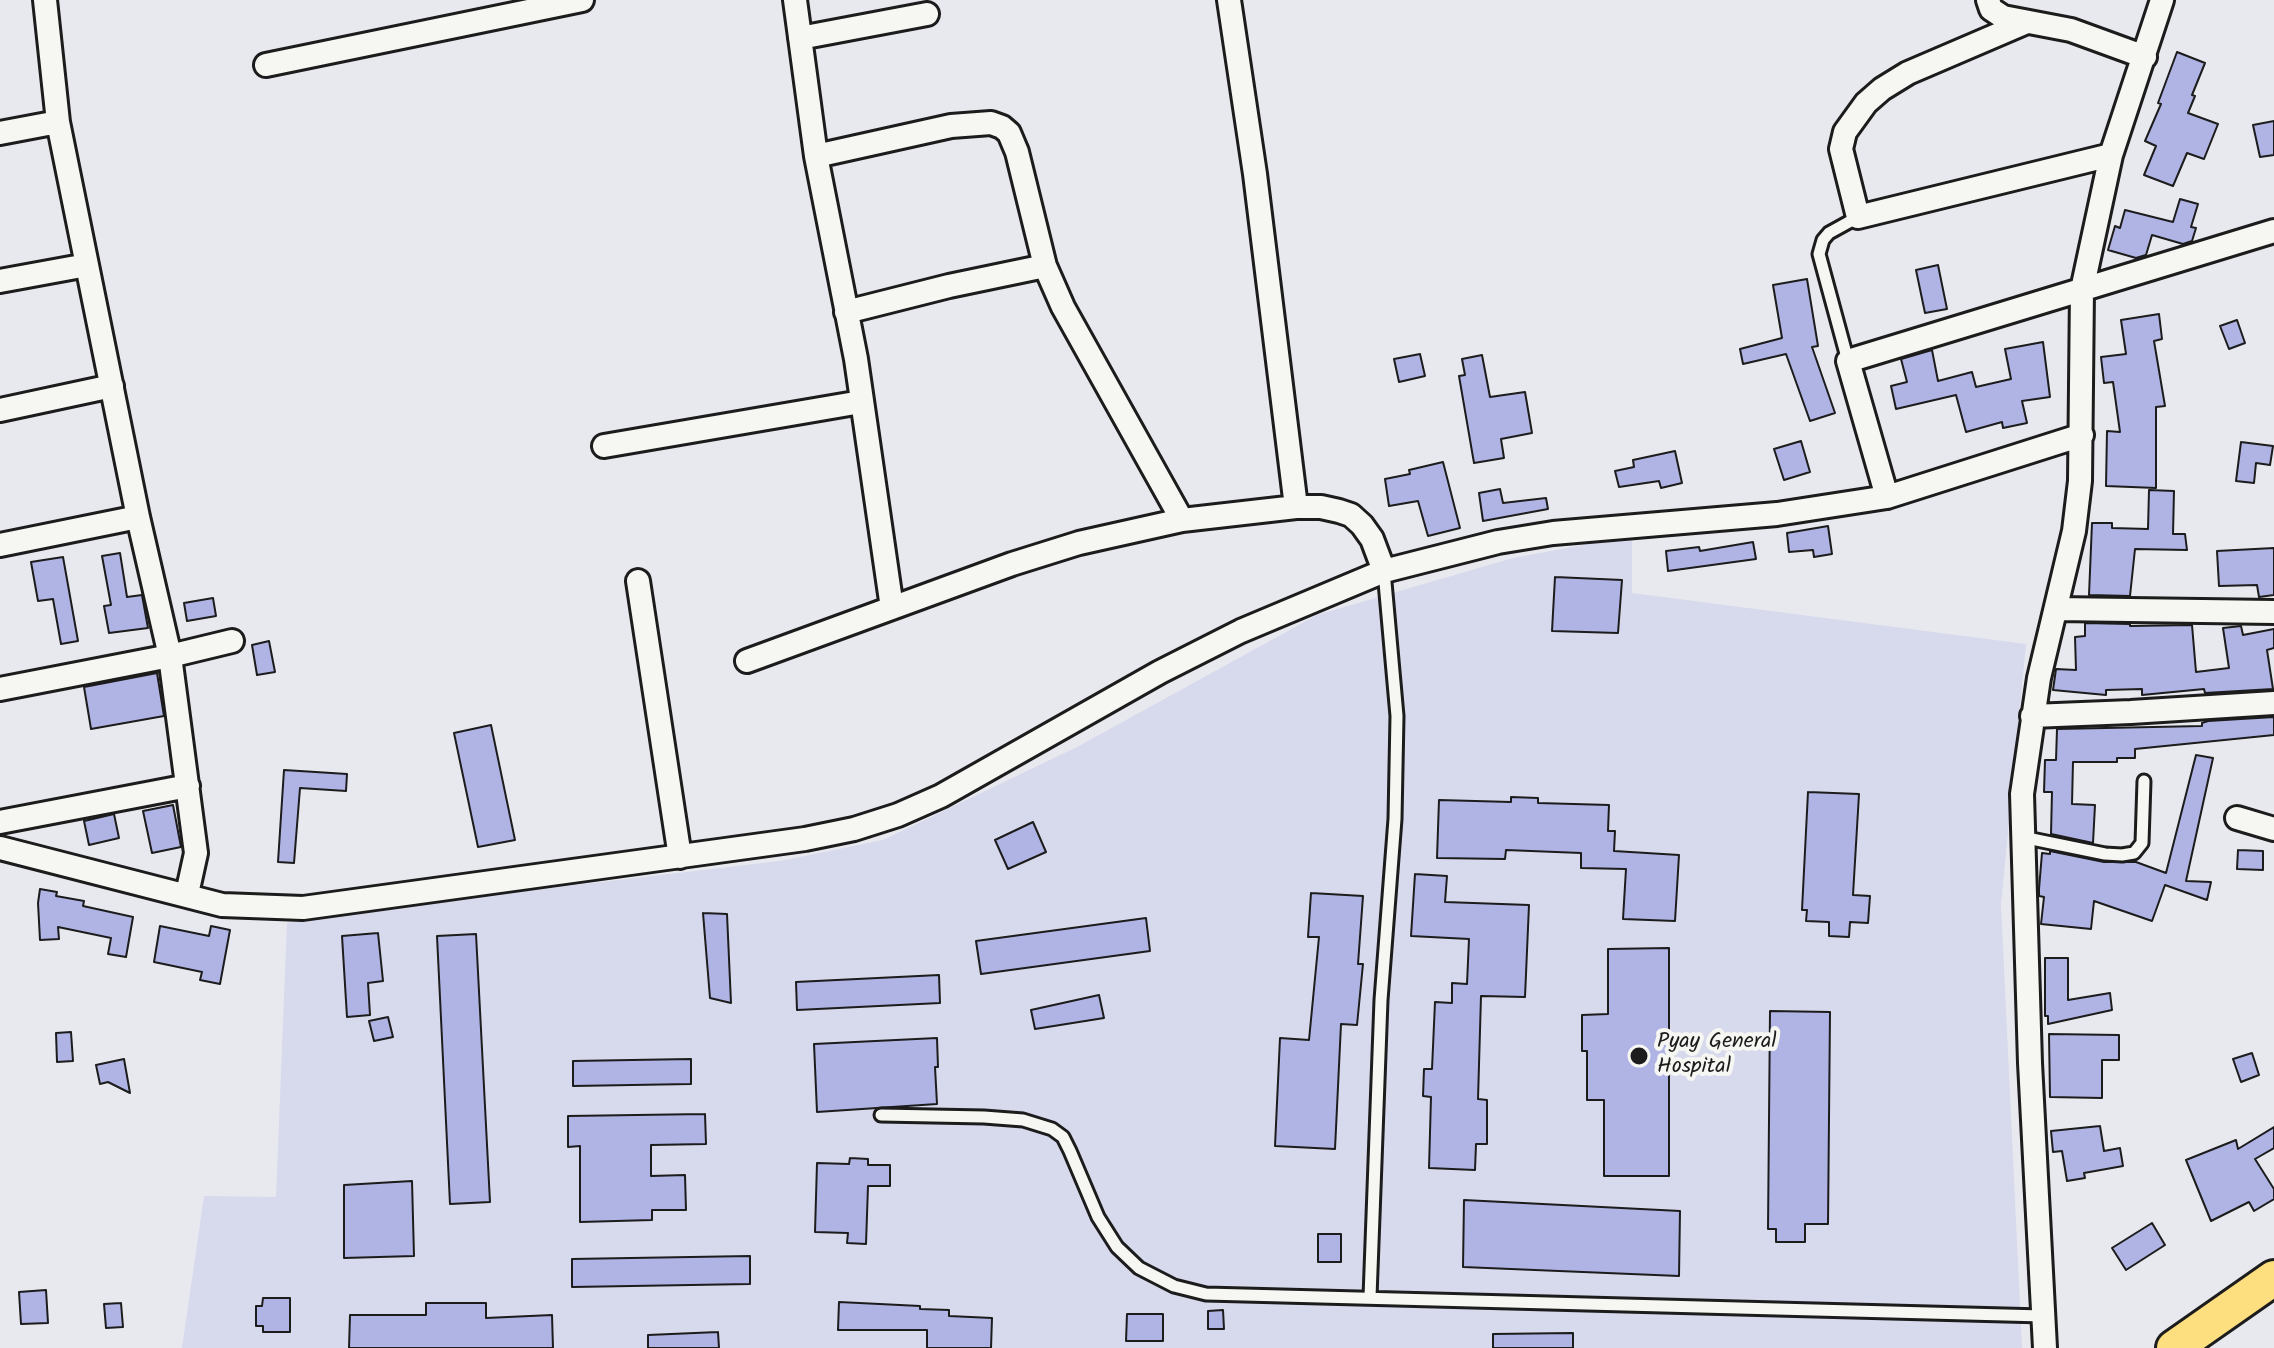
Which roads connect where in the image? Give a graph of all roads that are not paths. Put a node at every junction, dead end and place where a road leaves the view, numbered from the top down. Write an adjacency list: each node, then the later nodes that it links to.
1 (45, 0): 12 (street)
2 (582, 0): 11 (street)
3 (795, 0): 9 (street)
4 (1229, 0): 30 (street)
5 (1988, 0): 8 (street)
6 (2162, 0): 10 (street)
7 (927, 14): 9 (street)
8 (2027, 22): 10 (street); 16 (street)
9 (800, 38): 15 (street)
10 (2145, 57): 14 (street)
11 (266, 65)
12 (58, 122): 13 (street); 18 (street)
13 (0, 133)
14 (2111, 155): 16 (street); 21 (street)
15 (816, 156): 19 (street); 22 (street)
16 (1858, 217): 23 (lane)
17 (2274, 231): 21 (street)
18 (87, 265): 20 (street); 24 (street)
19 (1045, 266): 22 (street); 32 (street)
20 (0, 281)
21 (2082, 290): 23 (street); 27 (street)
22 (846, 312): 25 (street)
23 (1848, 361): 29 (street)
24 (112, 386): 26 (street); 31 (street)
25 (861, 402): 28 (street); 36 (street)
26 (0, 410)
27 (2082, 435): 29 (street); 37 (street)
28 (604, 446)
29 (1887, 497): 34 (street)
30 (1296, 507): 32 (street); 34 (street)
31 (138, 517): 33 (street); 40 (street)
32 (1182, 520): 36 (street)
33 (0, 545)
34 (1384, 571): 52 (street); 56 (lane)
35 (638, 581): 52 (street)
36 (892, 608): 41 (street)
37 (2057, 609): 38 (street); 44 (street)
38 (2274, 612)
39 (232, 641): 40 (street)
40 (170, 656): 42 (street); 46 (street)
41 (747, 661)
42 (0, 689)
43 (2274, 703): 44 (street)
44 (2032, 716): 50 (street)
45 (2144, 781): 50 (lane)
46 (188, 786): 48 (street); 53 (street)
47 (2237, 818): 49 (street)
48 (0, 822)
49 (2274, 829)
50 (2021, 836): 57 (street)
51 (0, 848): 53 (street)
52 (680, 857): 53 (street)
53 (187, 894)
54 (881, 1115): 56 (lane)
55 (2274, 1278): 59 (main road)
56 (1370, 1297): 57 (lane)
57 (2043, 1316): 58 (street)
58 (2045, 1348)
59 (2174, 1348)

